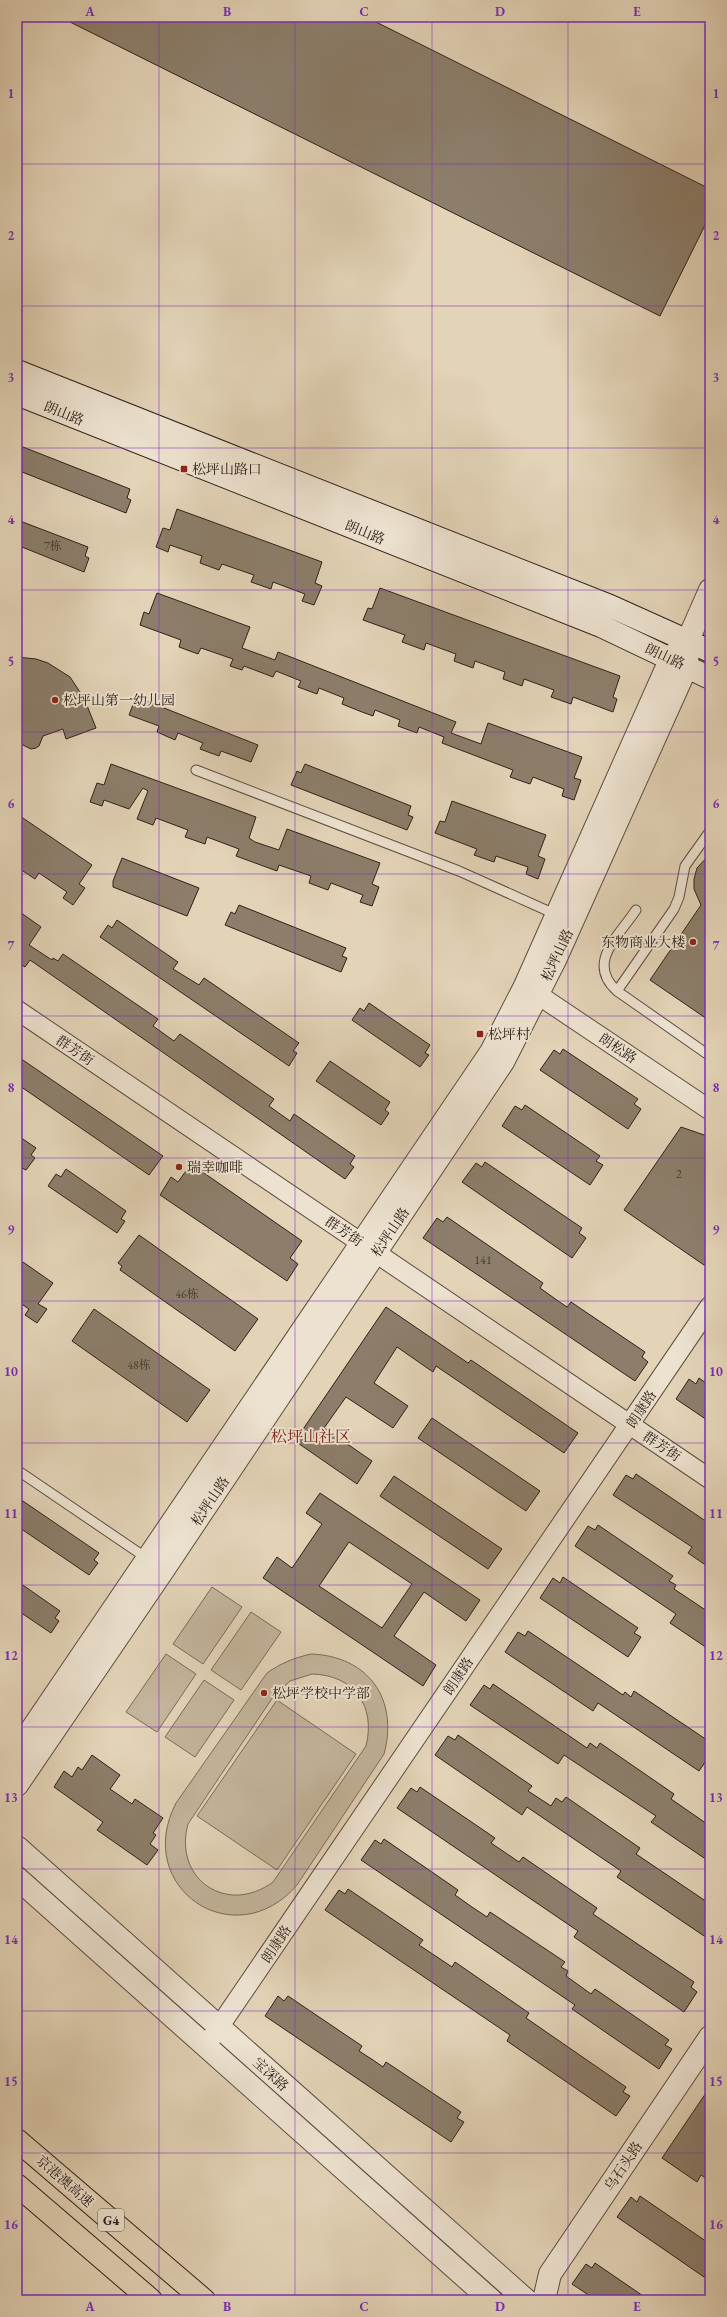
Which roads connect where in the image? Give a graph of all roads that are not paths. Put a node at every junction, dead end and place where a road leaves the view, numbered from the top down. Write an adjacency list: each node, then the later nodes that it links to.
1 (17, 371): 4 (street, 朗山路)
2 (17, 394): 6 (street, 朗山路)
3 (710, 590): 4 (street, 松坪山路)
4 (688, 640): 5 (street, 朗山路); 6 (street, 松坪山路)
5 (710, 651)
6 (679, 662): 7 (street, 朗山路); 11 (street, 松坪山路)
7 (710, 678)
8 (196, 770): 11 (lane)
9 (710, 831): 13 (lane)
10 (636, 910): 13 (lane)
11 (565, 918): 12 (street, 松坪山路)
12 (532, 990): 16 (street, 朗松路); 17 (street, 松坪山路)
13 (617, 991): 15 (lane)
14 (17, 1010): 17 (street, 群芳街)
15 (710, 1056)
16 (710, 1110)
17 (370, 1249): 19 (street, 群芳街); 22 (street, 松坪山路)
18 (710, 1306): 19 (street, 朗康路)
19 (630, 1425): 21 (street, 群芳街); 27 (street, 朗康路)
20 (17, 1470): 22 (lane)
21 (710, 1479)
22 (156, 1564): 23 (street, 松坪山路); 24 (street, 松坪山路)
23 (17, 1751)
24 (17, 1785)
25 (17, 1847): 27 (street, 宝深路)
26 (17, 1878): 29 (street, 宝深路)
27 (219, 2027): 29 (street, 朗康路); 35 (street, 宝深路)
28 (710, 2037): 36 (street, 乌石头路)
29 (206, 2046): 34 (street, 宝深路)
30 (17, 2140): 33 (highway, 京港澳高速 / G4)
31 (17, 2185): 32 (highway, G4)
32 (151, 2300)
33 (204, 2300)
34 (491, 2300)
35 (526, 2300)
36 (544, 2300)

